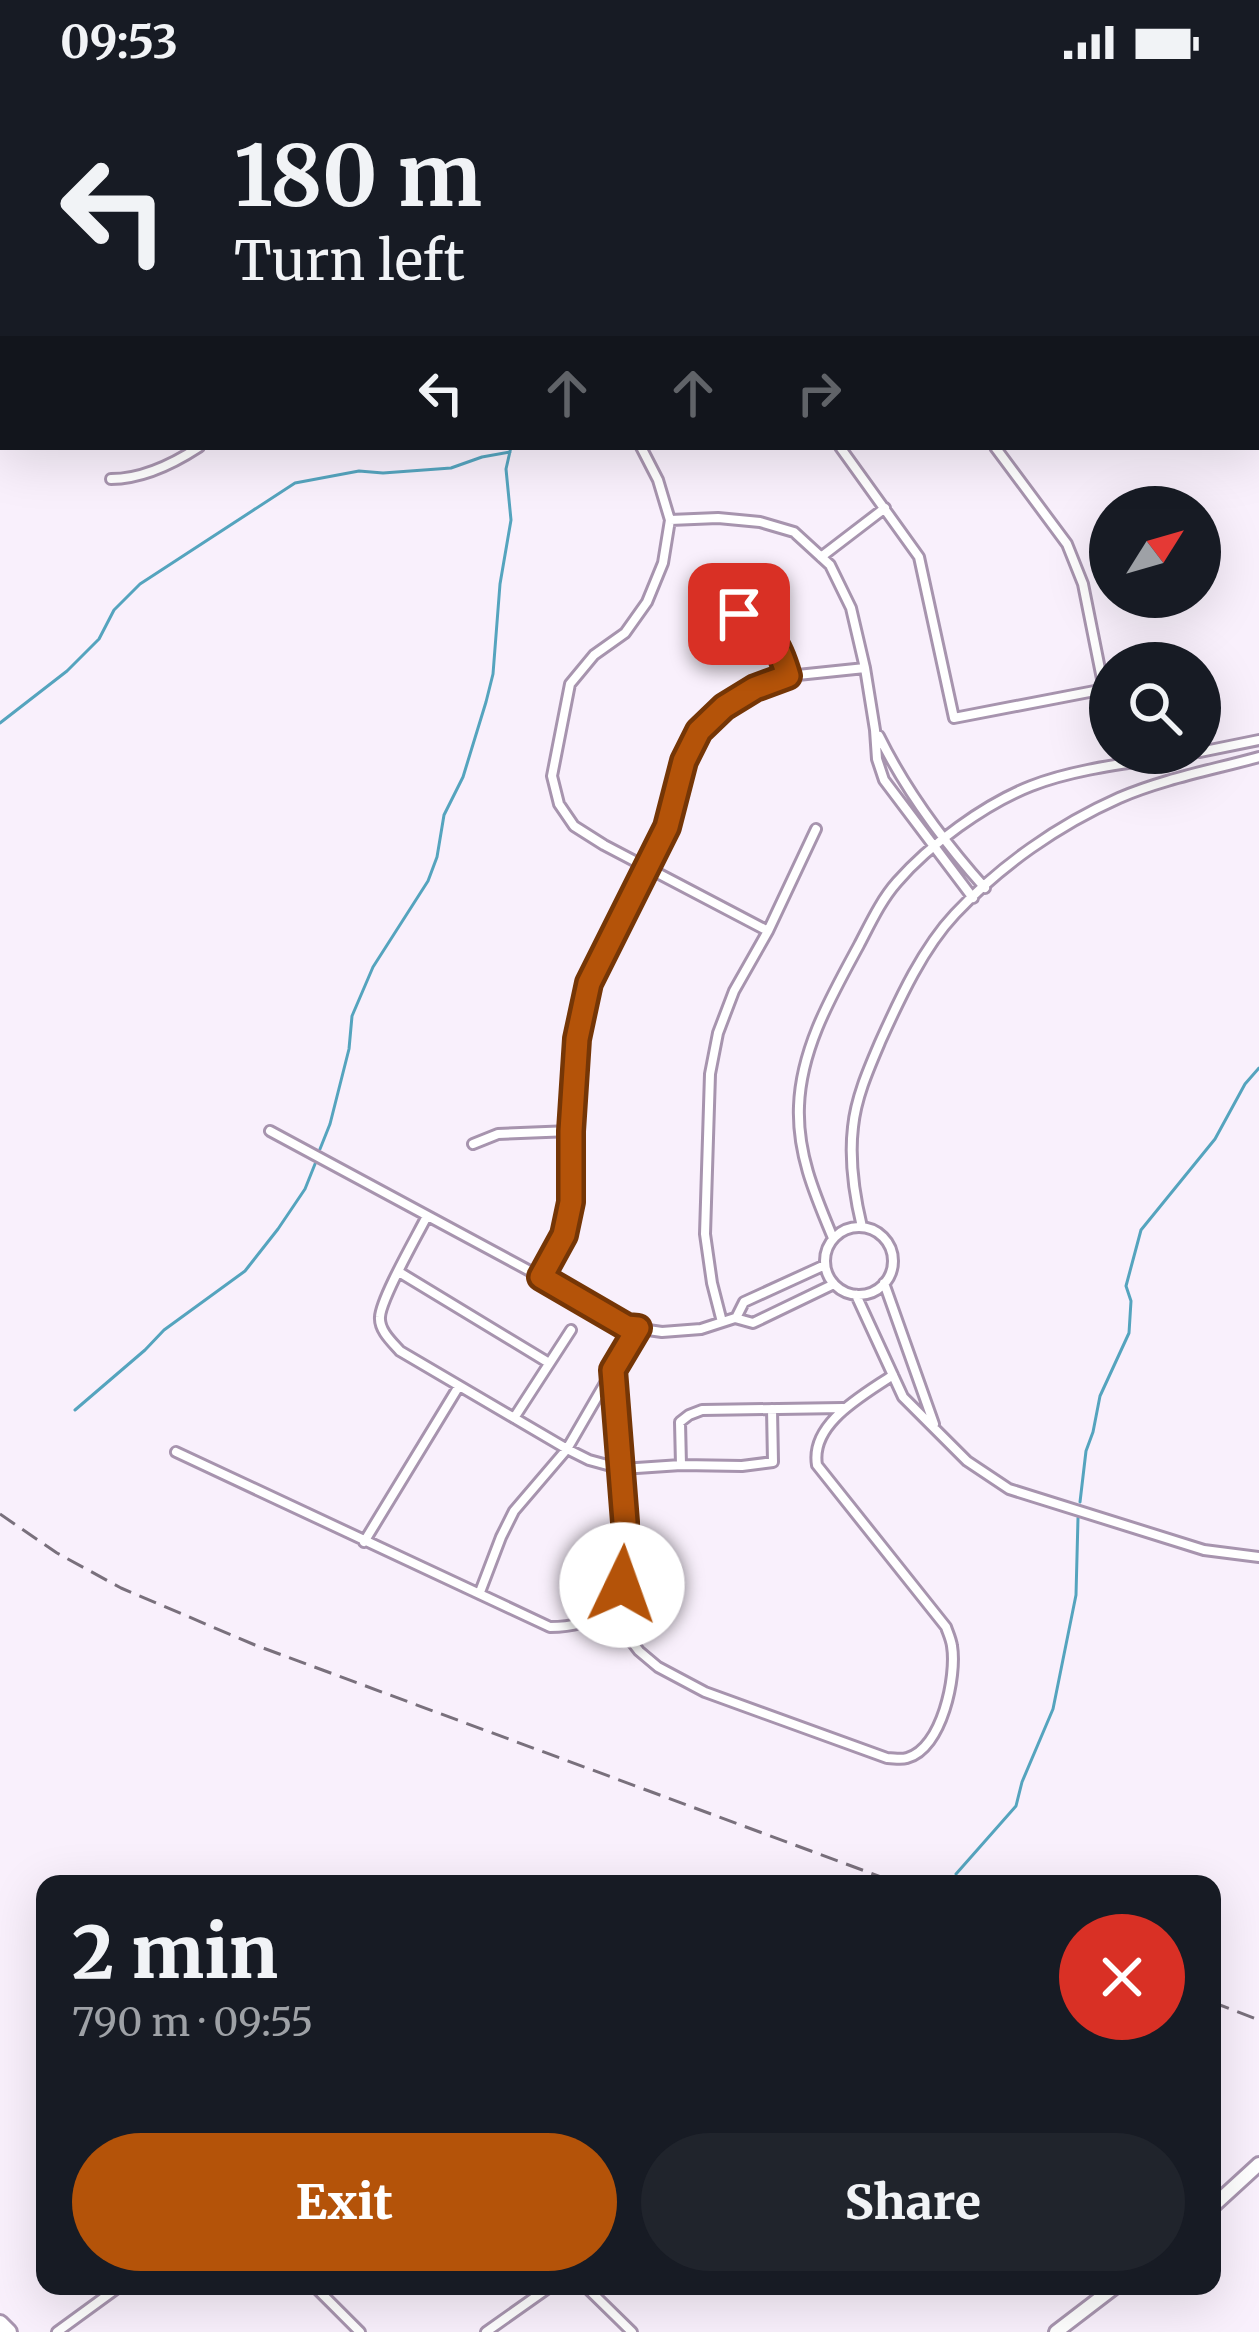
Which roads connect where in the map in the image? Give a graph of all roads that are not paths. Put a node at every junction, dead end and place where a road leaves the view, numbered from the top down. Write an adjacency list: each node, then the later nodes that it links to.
1 (195, 450): 5 (street)
2 (642, 450): 7 (street)
3 (842, 450): 6 (street)
4 (997, 450): 10 (street)
5 (111, 478)
6 (885, 508): 8 (street); 13 (street)
7 (670, 520): 8 (street); 22 (street)
8 (821, 557): 11 (street)
9 (739, 614): 12 (street)
10 (1096, 642)
11 (865, 668): 12 (street); 14 (street)
12 (788, 676): 22 (street)
13 (1089, 692)
14 (875, 730): 20 (street); 21 (street)
15 (1259, 740): 16 (street)
16 (1221, 747)
17 (1259, 757): 23 (street)
18 (1089, 772): 20 (street)
19 (816, 829): 25 (street)
20 (945, 839): 21 (street); 23 (street)
21 (934, 848): 24 (street); 31 (street)
22 (646, 867): 25 (street); 27 (street)
23 (985, 888): 24 (street)
24 (973, 898): 30 (street)
25 (768, 931): 39 (street)
26 (270, 1131): 29 (street)
27 (571, 1131): 28 (street); 34 (street)
28 (472, 1144)
29 (428, 1216): 33 (street); 34 (street)
30 (862, 1227): 31 (street); 35 (street)
31 (832, 1238): 32 (street)
32 (825, 1265): 36 (street); 38 (street)
33 (399, 1272): 42 (street); 45 (street)
34 (541, 1277): 40 (street)
35 (884, 1283): 37 (street); 49 (street)
36 (834, 1284): 37 (street); 38 (street)
37 (856, 1295): 44 (street)
38 (735, 1318): 39 (street)
39 (722, 1322): 40 (street)
40 (638, 1328): 43 (street)
41 (571, 1330): 42 (street)
42 (549, 1363): 48 (street)
43 (613, 1370): 50 (street); 53 (street)
44 (893, 1375): 46 (street); 49 (street)
45 (459, 1386): 48 (street); 54 (street)
46 (845, 1408): 47 (street); 57 (street)
47 (772, 1409): 52 (street); 52 (street)
48 (514, 1418): 50 (street)
49 (934, 1425): 55 (street)
50 (567, 1449): 53 (street); 56 (street)
51 (176, 1452): 54 (street)
52 (681, 1465): 53 (street)
53 (622, 1468): 57 (street)
54 (364, 1542): 56 (street)
55 (1259, 1557)
56 (481, 1592): 57 (street)
57 (608, 1609)
58 (1259, 2164): 59 (main road)
59 (1221, 2199)
60 (108, 2295): 67 (street)
61 (323, 2295): 68 (street)
62 (538, 2295): 69 (street)
63 (594, 2295): 70 (street)
64 (1104, 2295): 71 (main road)
65 (0, 2324): 66 (highway)
66 (10, 2332)
67 (57, 2332)
68 (360, 2332)
69 (486, 2332)
70 (632, 2332)
71 (1056, 2332)

